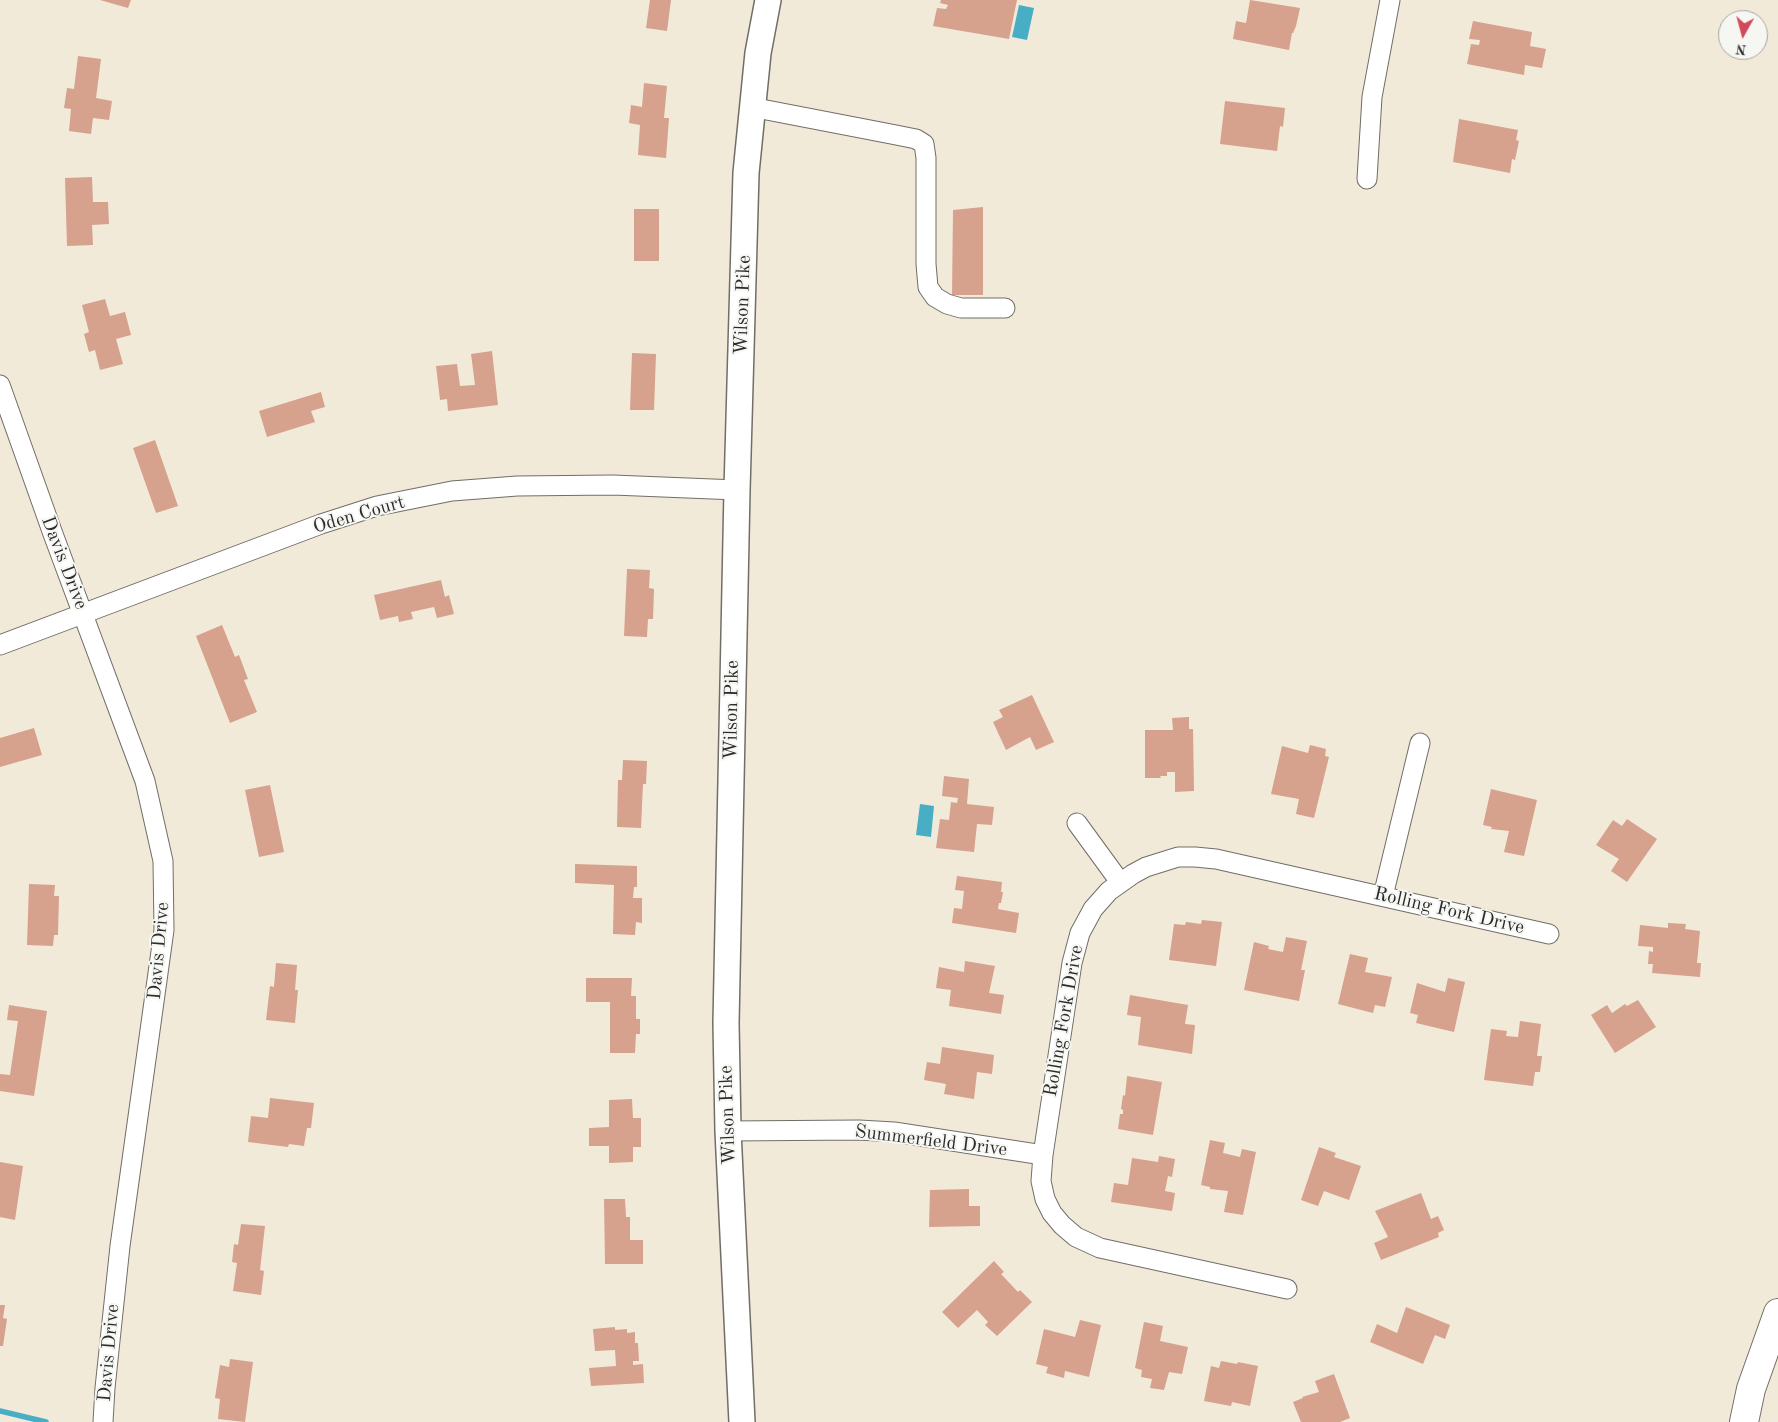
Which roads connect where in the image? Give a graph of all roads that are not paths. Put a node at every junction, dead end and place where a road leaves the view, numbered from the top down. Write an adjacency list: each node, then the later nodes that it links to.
1 (768, 0): 3 (main road, Wilson Pike)
2 (1390, 0): 4 (street)
3 (751, 107): 5 (street); 7 (main road, Wilson Pike)
4 (1367, 179)
5 (1005, 308)
6 (0, 385): 8 (street, Davis Drive)
7 (737, 490): 8 (street, Oden Court); 15 (main road, Wilson Pike)
8 (83, 614): 9 (street, Oden Court); 19 (street, Davis Drive)
9 (0, 644)
10 (1420, 742): 13 (street)
11 (1077, 824): 12 (street)
12 (1120, 882): 13 (street, Rolling Fork Drive); 16 (street, Rolling Fork Drive)
13 (1384, 896): 14 (street, Rolling Fork Drive)
14 (1549, 934)
15 (728, 1131): 16 (street, Summerfield Drive); 20 (main road, Wilson Pike)
16 (1043, 1155): 17 (street, Rolling Fork Drive)
17 (1287, 1289)
18 (1778, 1312): 21 (highway)
19 (103, 1422)
20 (742, 1422)
21 (1744, 1422)

